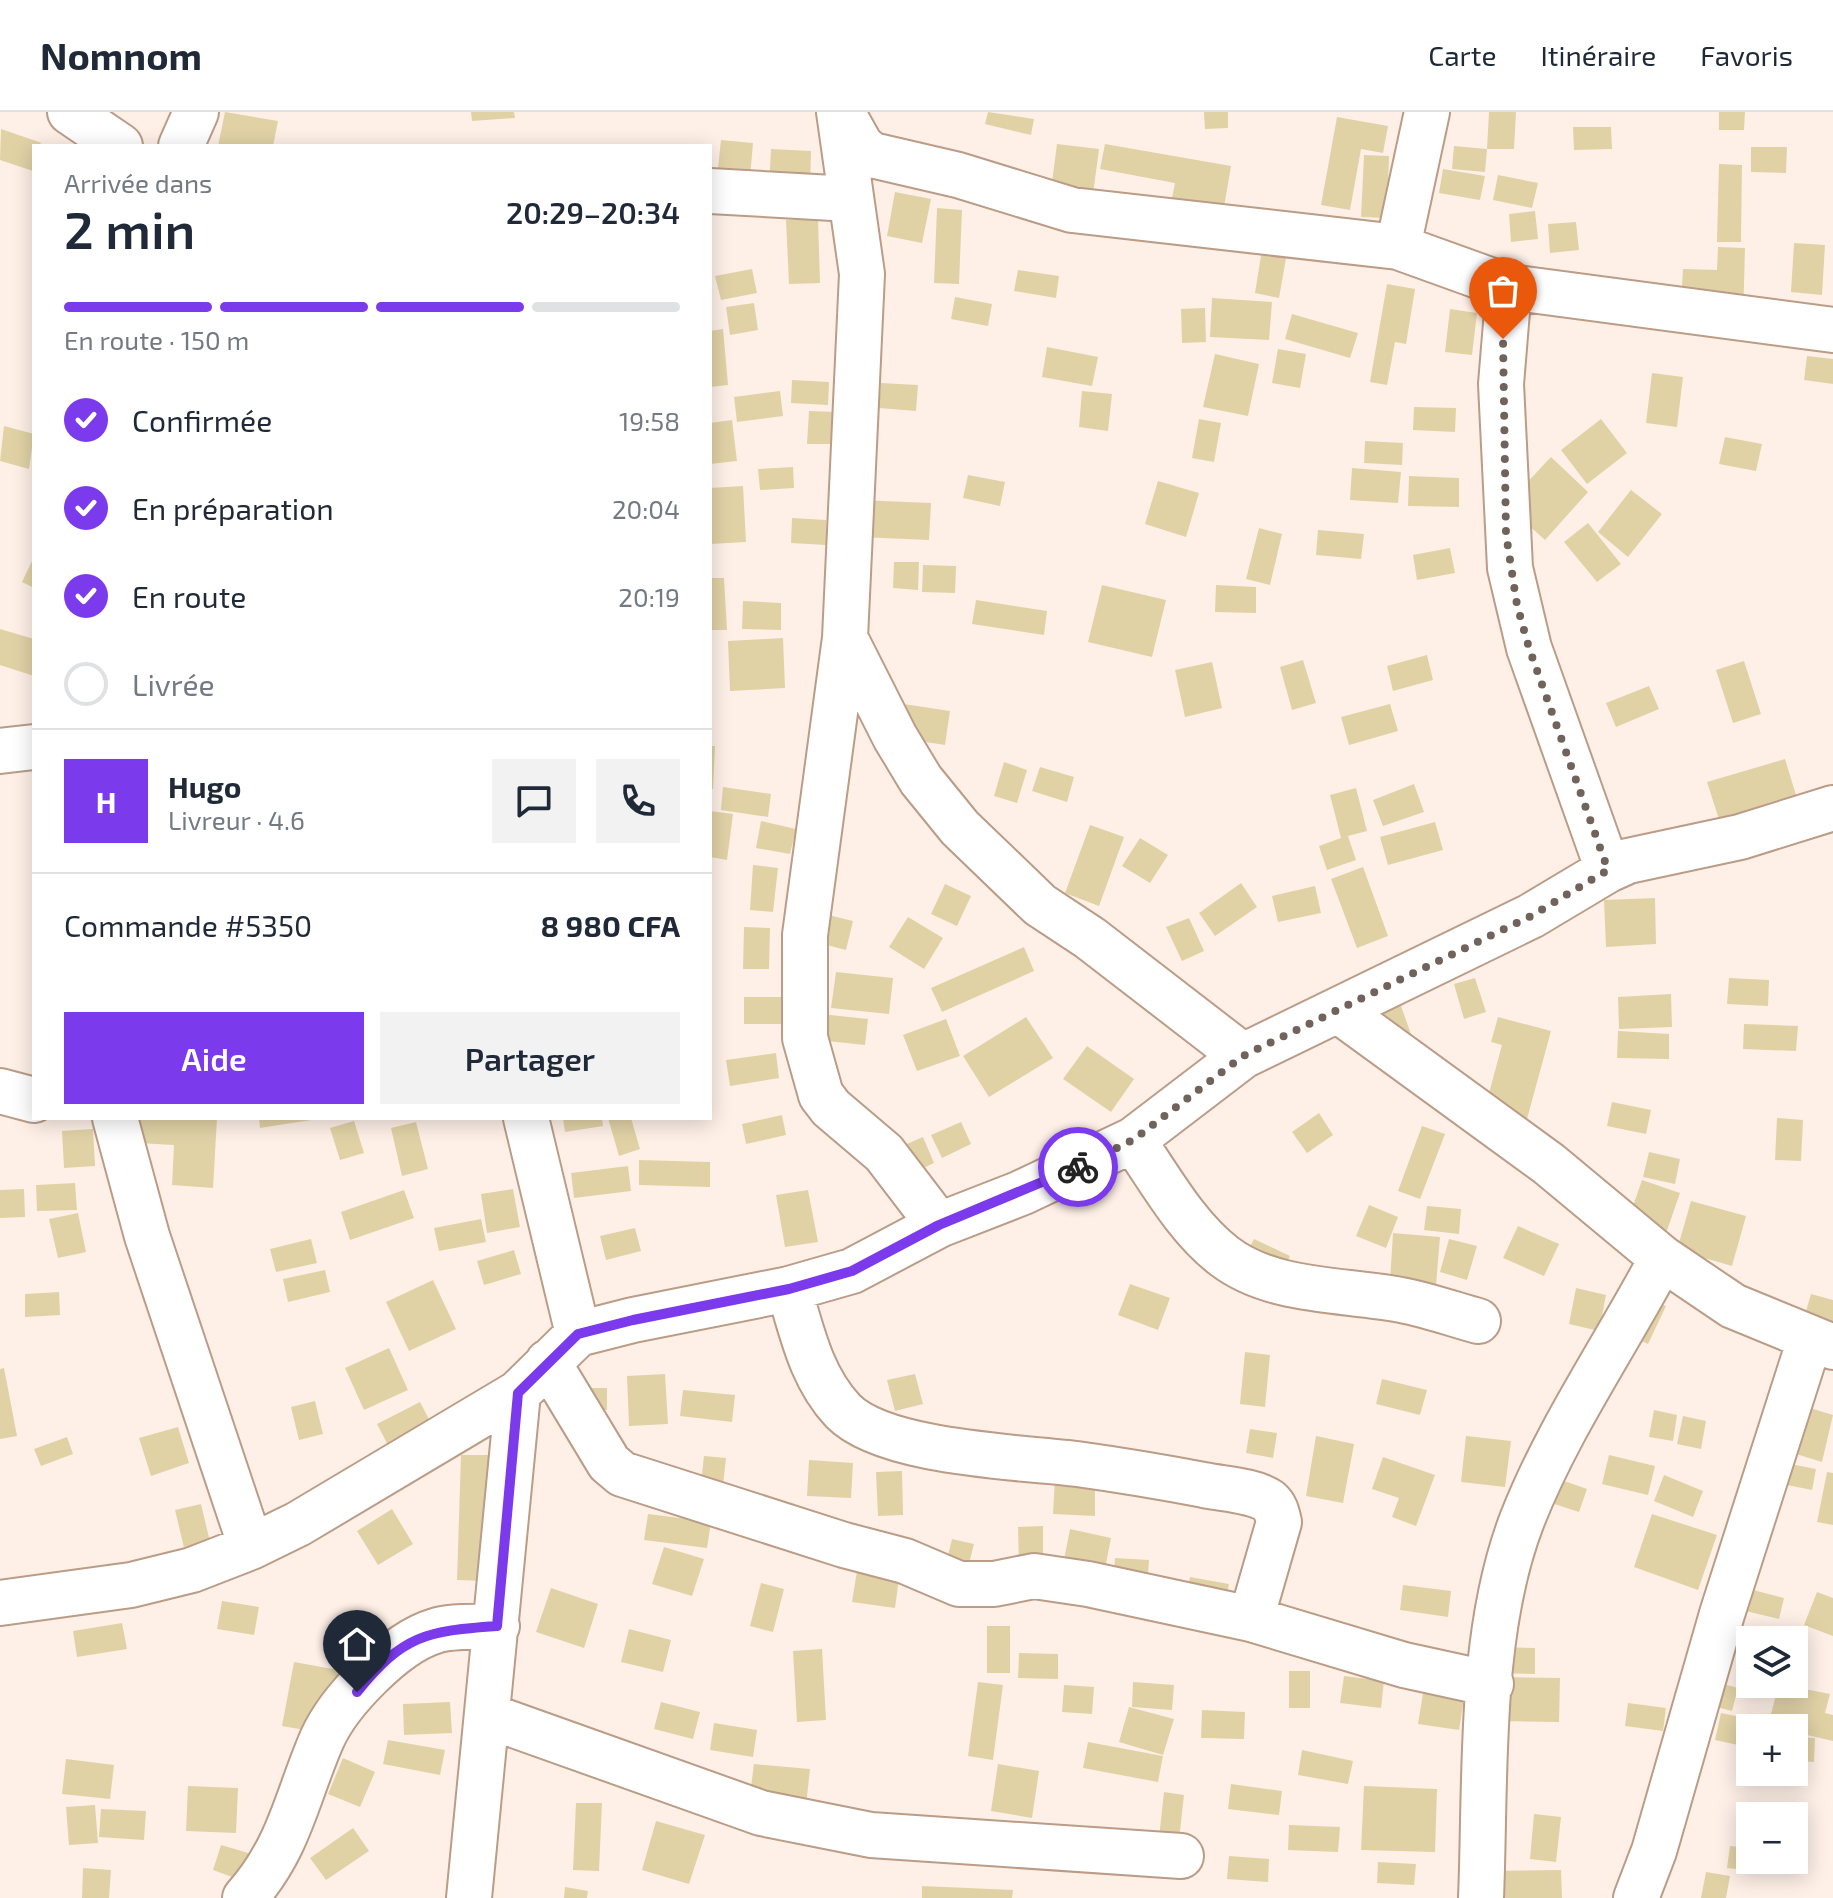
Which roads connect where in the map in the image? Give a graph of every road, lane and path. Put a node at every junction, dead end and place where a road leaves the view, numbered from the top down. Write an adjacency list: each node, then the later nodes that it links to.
1 (71, 112): 5 (street)
2 (196, 112): 6 (street)
3 (840, 112): 8 (street); 9 (street)
4 (1427, 112): 9 (street)
5 (117, 144)
6 (182, 144)
7 (712, 191): 8 (street)
8 (851, 199): 12 (street)
9 (1398, 247): 10 (street)
10 (1509, 287): 11 (street); 16 (street)
11 (1833, 330)
12 (845, 638): 18 (street); 24 (street)
13 (32, 747): 14 (street)
14 (0, 751)
15 (1833, 808): 16 (street)
16 (1608, 870): 17 (street)
17 (1339, 1011): 18 (street); 25 (street)
18 (1243, 1056): 23 (street)
19 (0, 1091): 20 (street)
20 (32, 1099)
21 (116, 1120): 31 (street)
22 (526, 1120): 29 (street)
23 (1133, 1140): 24 (street); 27 (street)
24 (939, 1225): 26 (street)
25 (1662, 1258): 28 (street); 35 (street)
26 (789, 1289): 29 (street); 33 (street)
27 (1478, 1321)
28 (1822, 1343): 41 (street)
29 (563, 1348): 30 (street); 33 (street)
30 (518, 1393): 31 (street); 34 (street)
31 (251, 1547): 32 (street)
32 (0, 1603)
33 (1251, 1619): 35 (street)
34 (497, 1626): 36 (street); 38 (street)
35 (1491, 1684): 40 (street)
36 (489, 1716): 37 (street); 39 (street)
37 (1181, 1856)
38 (245, 1898)
39 (469, 1898)
40 (1481, 1898)
41 (1636, 1898)

